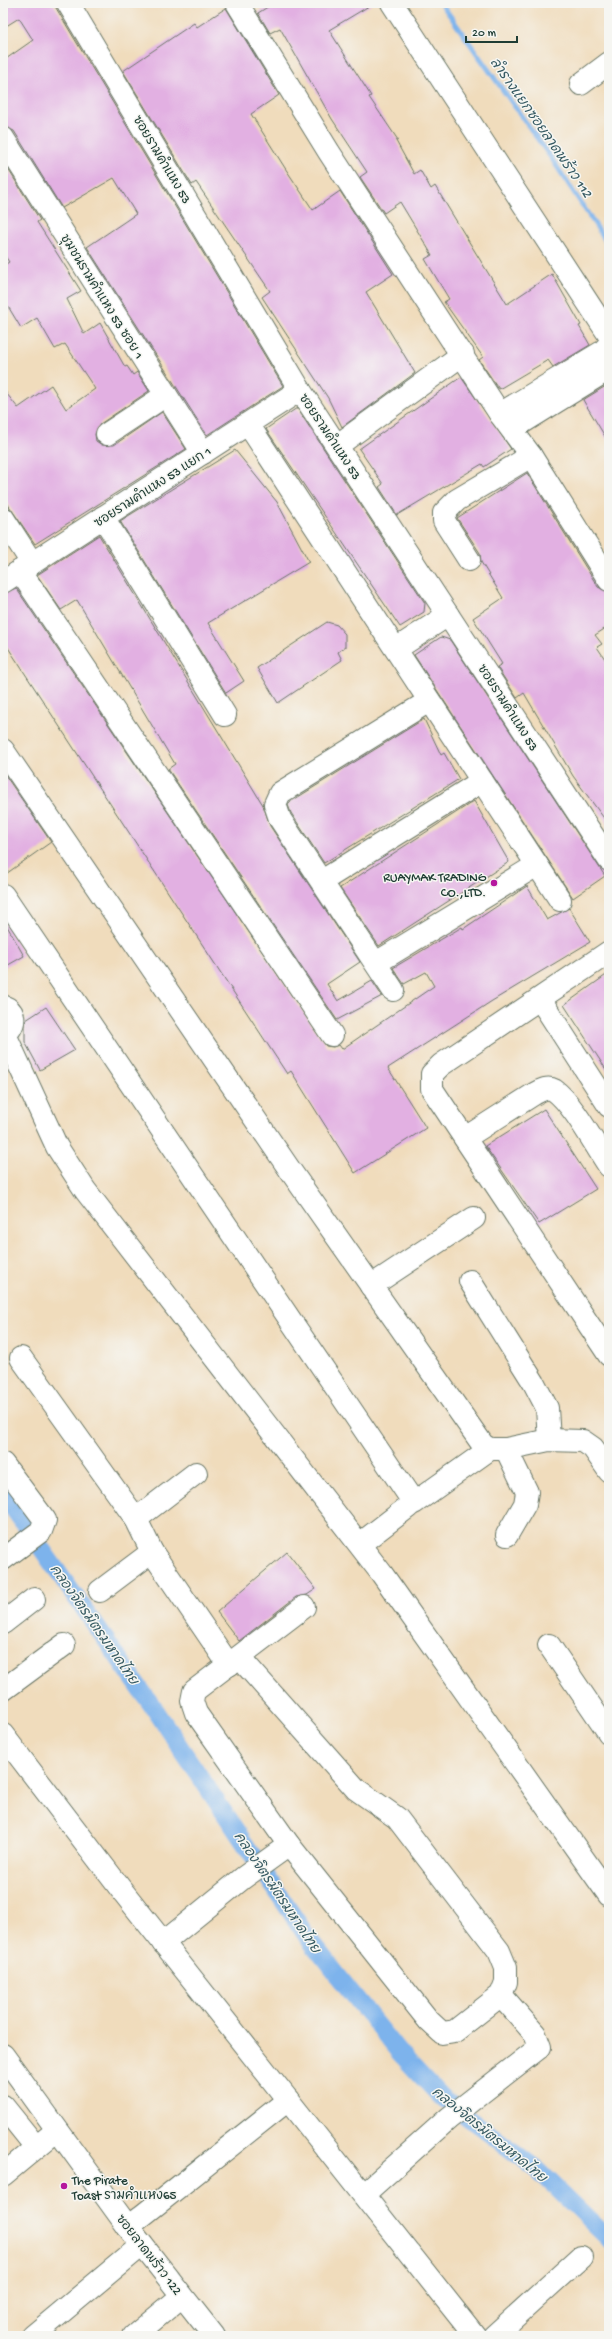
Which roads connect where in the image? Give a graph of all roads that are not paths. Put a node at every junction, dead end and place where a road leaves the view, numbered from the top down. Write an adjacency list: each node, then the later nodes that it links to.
1 (68, 3): 11 (street, ซอยรามคำแหง 53)
2 (237, 3): 9 (street)
3 (392, 3): 7 (street)
4 (609, 63): 5 (street)
5 (581, 84)
6 (3, 138): 12 (street, ชุมชนรามคำแหง 53 ซอย 1)
7 (609, 335)
8 (609, 345): 13 (street)
9 (463, 354): 13 (street); 16 (street)
10 (609, 369): 13 (street)
11 (300, 390): 14 (street, ซอยรามคำแหง 53 แยก 1); 16 (street, ซอยรามคำแหง 53)
12 (166, 395): 15 (street); 17 (street, ชุมชนรามคำแหง 53 ซอย 1)
13 (506, 422): 18 (street)
14 (248, 424): 17 (street, ซอยรามคำแหง 53 แยก 1); 25 (street)
15 (107, 434)
16 (338, 445): 24 (street, ซอยรามคำแหง 53)
17 (203, 453): 19 (street, ซอยรามคำแหง 53 แยก 1)
18 (531, 456): 21 (street); 23 (street)
19 (103, 517): 22 (street, ซอยรามคำแหง 53 แยก 1); 27 (street)
20 (3, 518): 22 (street)
21 (469, 560)
22 (18, 572): 42 (street)
23 (609, 580)
24 (448, 615): 25 (street); 30 (street, ซอยรามคำแหง 53)
25 (396, 649): 26 (street)
26 (429, 700): 29 (street); 33 (street)
27 (224, 715)
28 (3, 750): 48 (street)
29 (482, 781): 32 (street); 33 (street)
30 (601, 829): 31 (street, ซอยรามคำแหง 53)
31 (608, 855)
32 (537, 865): 35 (street); 37 (street)
33 (322, 881): 37 (street)
34 (3, 895): 52 (street)
35 (560, 900)
36 (609, 952): 39 (street)
37 (376, 963): 38 (street)
38 (393, 990)
39 (540, 999): 43 (street); 44 (street)
40 (3, 1006): 41 (street)
41 (4, 1032): 59 (street)
42 (332, 1034)
43 (609, 1106)
44 (465, 1138): 45 (street); 49 (street)
45 (609, 1166)
46 (474, 1218): 48 (street)
47 (470, 1281): 51 (street)
48 (371, 1286): 52 (street)
49 (609, 1355)
50 (21, 1358): 57 (street)
51 (550, 1440): 52 (street); 54 (street)
52 (498, 1449): 58 (street)
53 (3, 1464): 61 (street)
54 (609, 1471)
55 (196, 1473): 57 (street)
56 (408, 1507): 59 (street)
57 (136, 1519): 60 (street)
58 (507, 1535)
59 (360, 1544): 73 (street)
60 (152, 1552): 62 (street); 68 (street)
61 (3, 1559)
62 (100, 1591)
63 (34, 1599): 65 (street)
64 (304, 1607): 68 (street)
65 (3, 1623)
66 (64, 1645): 69 (street)
67 (549, 1645): 70 (street)
68 (234, 1662): 72 (street); 75 (street)
69 (3, 1690)
70 (609, 1733)
71 (3, 1735): 74 (street)
72 (289, 1845): 74 (street); 75 (street)
73 (609, 1895)
74 (163, 1943): 77 (street)
75 (501, 1995): 82 (street)
76 (3, 2055): 79 (street, ซอยลาดพร้าว 122)
77 (288, 2100): 82 (street); 83 (street)
78 (3, 2106): 80 (street)
79 (56, 2131): 80 (street); 83 (street, ซอยลาดพร้าว 122)
80 (36, 2147): 81 (street)
81 (3, 2175)
82 (364, 2194): 90 (street)
83 (128, 2227): 84 (street, ซอยลาดพร้าว 122)
84 (142, 2245): 86 (street, ซอยลาดพร้าว 122); 87 (street)
85 (581, 2256): 91 (street)
86 (182, 2296): 88 (street); 89 (street, ซอยลาดพร้าว 122)
87 (33, 2336)
88 (134, 2336)
89 (214, 2336)
90 (475, 2336)
91 (494, 2336)

